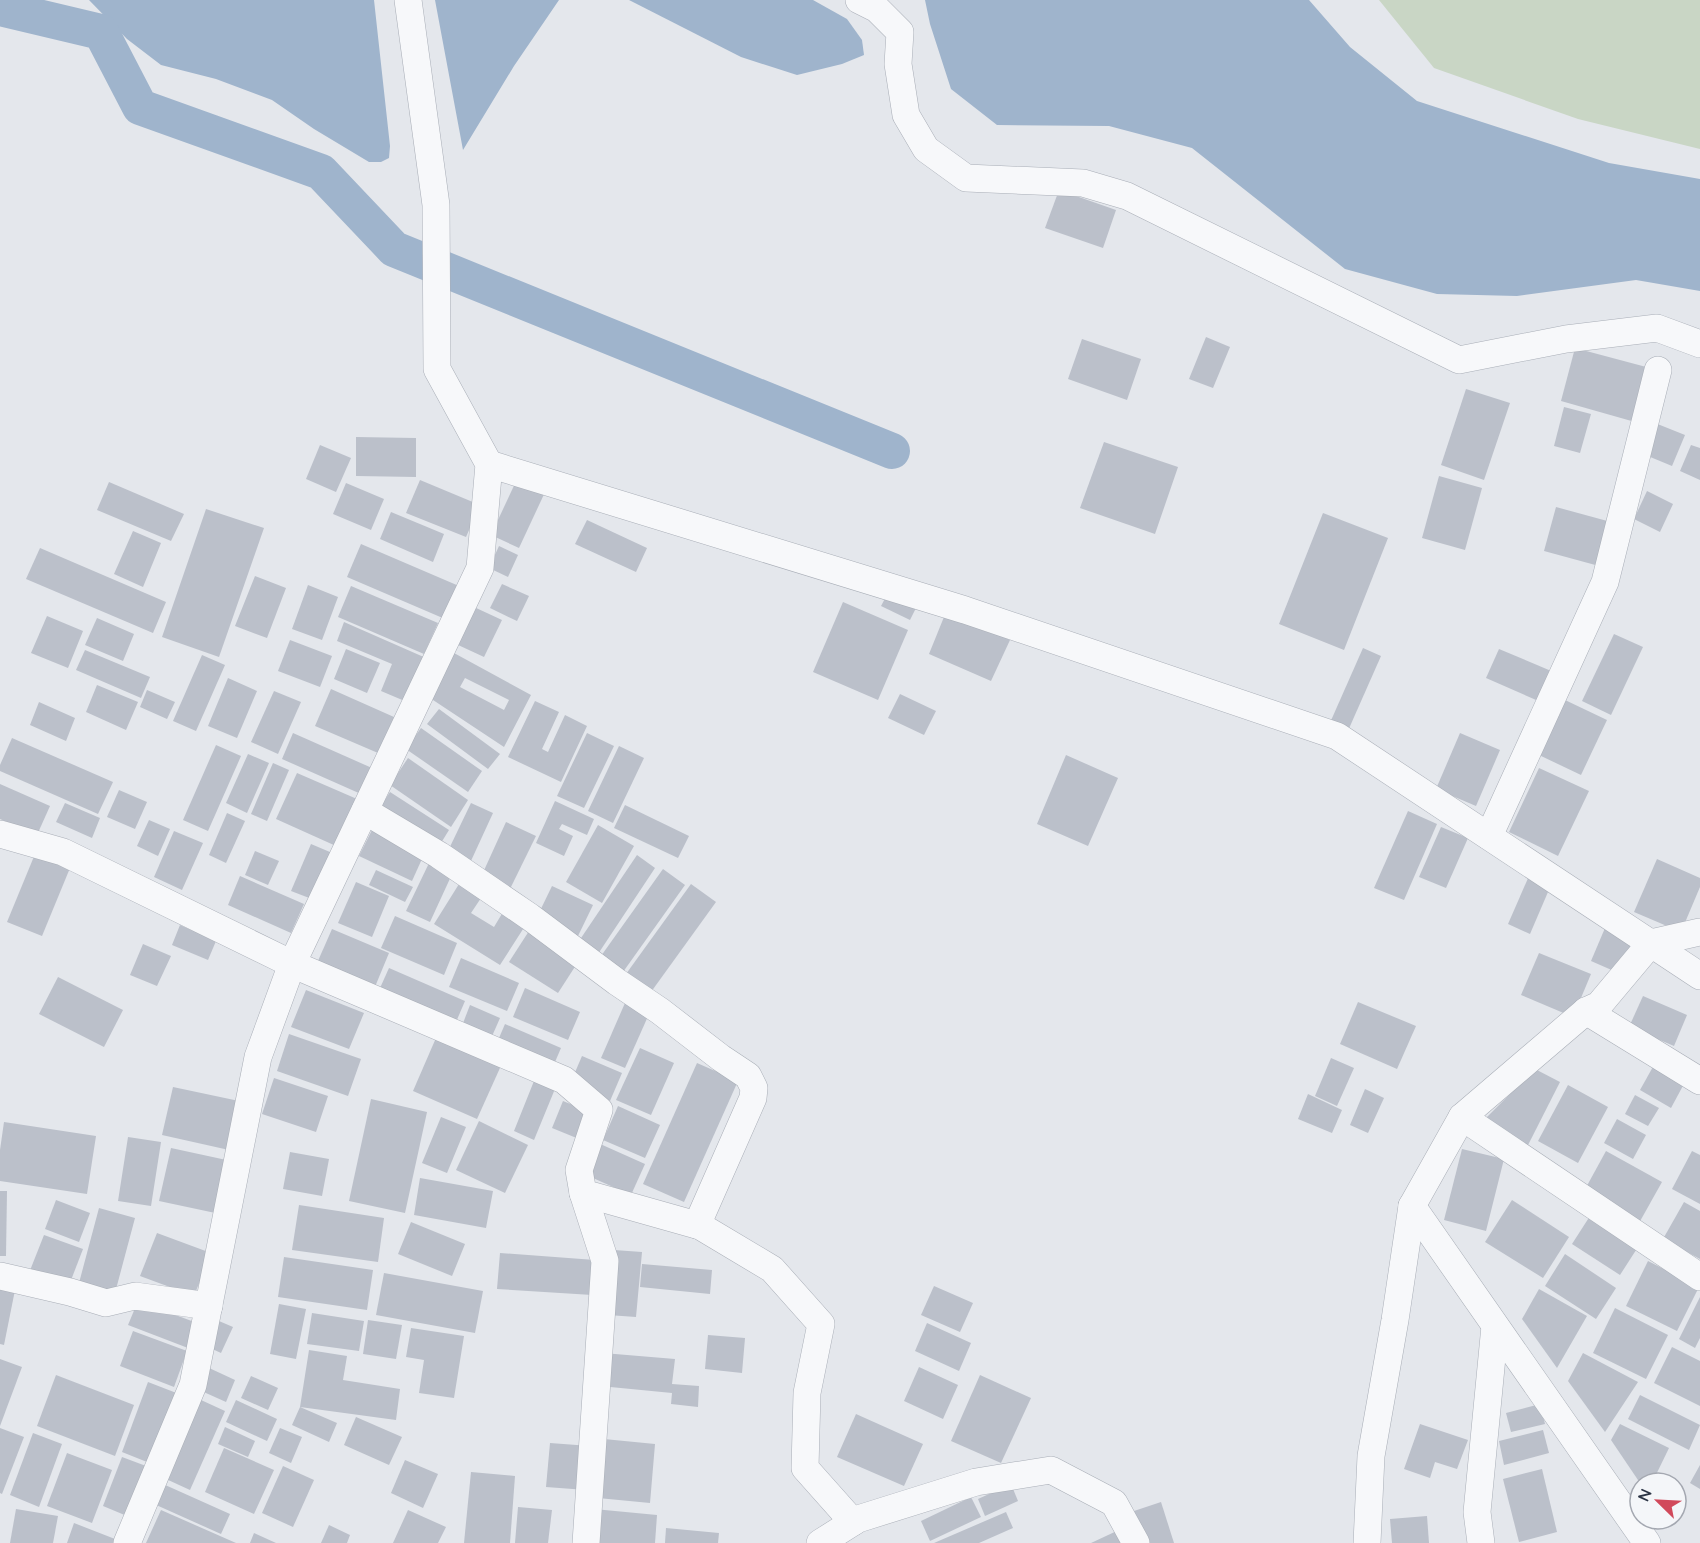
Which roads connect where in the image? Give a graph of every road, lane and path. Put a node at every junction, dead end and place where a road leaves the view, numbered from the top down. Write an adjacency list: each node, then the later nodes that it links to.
1 (408, 0): 5 (street)
2 (859, 0): 3 (street)
3 (1700, 344)
4 (1658, 370): 8 (street)
5 (489, 464): 6 (street); 8 (street)
6 (365, 811): 11 (street); 18 (street)
7 (0, 834): 11 (street)
8 (1489, 836): 10 (street)
9 (1700, 932): 10 (street)
10 (1651, 943): 12 (street); 13 (street)
11 (292, 964): 16 (street); 21 (street)
12 (1700, 976)
13 (1586, 1011): 14 (street); 15 (street)
14 (1700, 1081)
15 (1462, 1117): 17 (street); 20 (street)
16 (583, 1193): 18 (street); 25 (street)
17 (1412, 1206): 22 (street); 28 (street)
18 (696, 1225): 23 (street)
19 (0, 1276): 21 (street)
20 (1700, 1277)
21 (209, 1306): 24 (street)
22 (1495, 1326): 29 (street); 30 (street)
23 (853, 1522): 26 (street); 27 (street)
24 (127, 1543)
25 (586, 1543)
26 (820, 1543)
27 (1136, 1543)
28 (1367, 1543)
29 (1481, 1543)
30 (1647, 1543)

